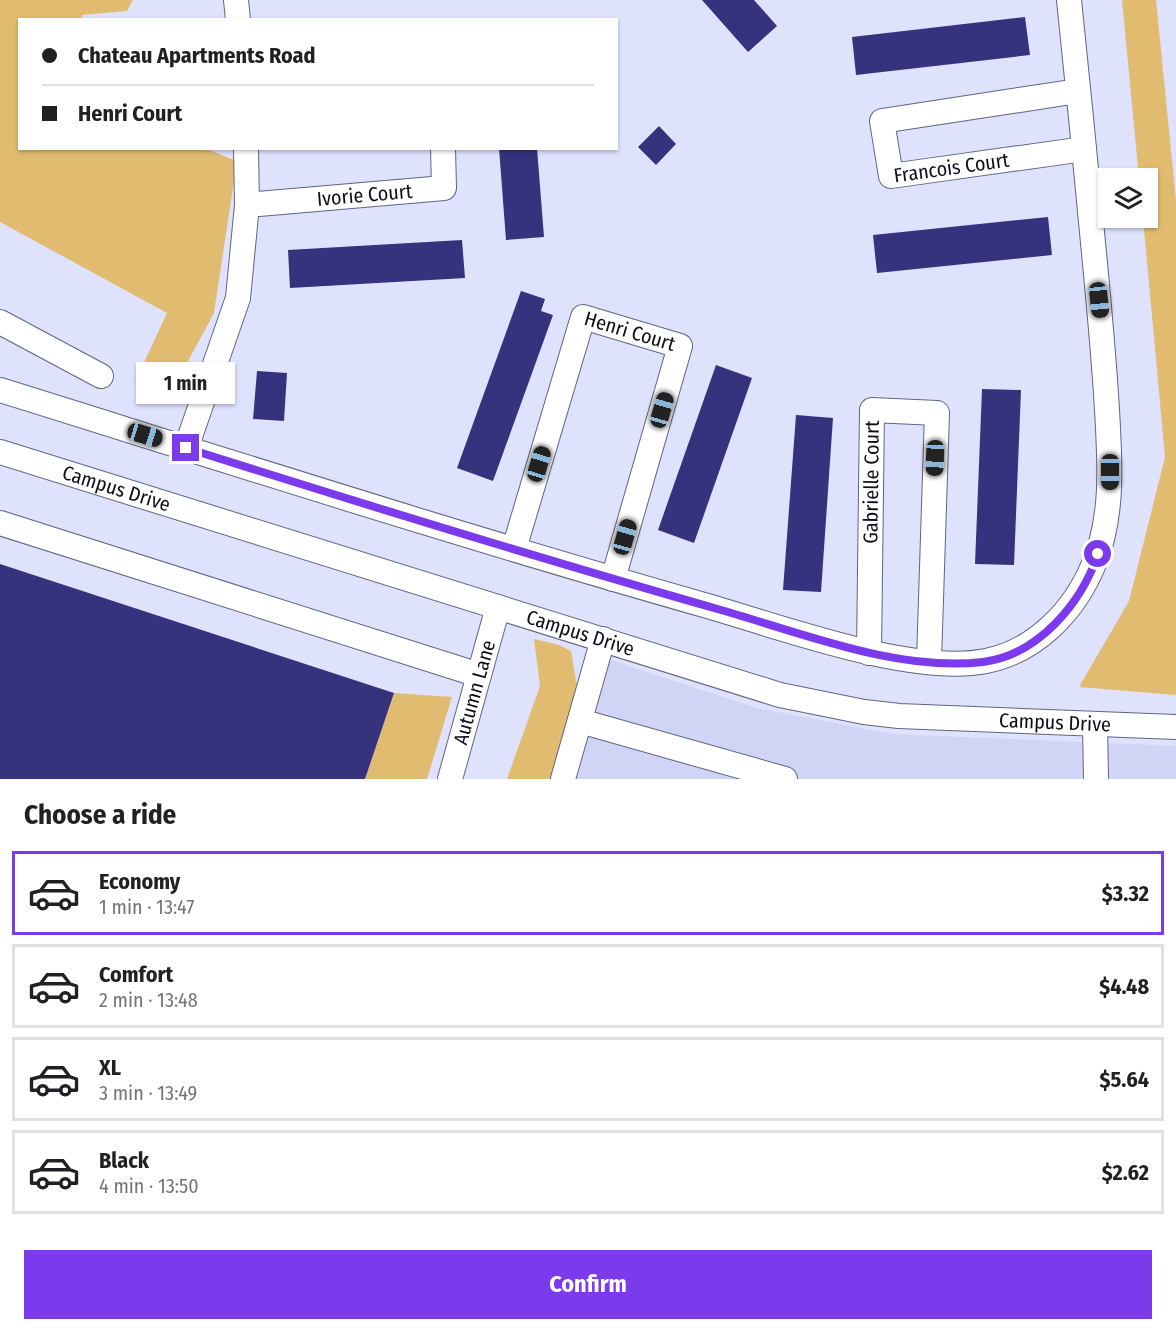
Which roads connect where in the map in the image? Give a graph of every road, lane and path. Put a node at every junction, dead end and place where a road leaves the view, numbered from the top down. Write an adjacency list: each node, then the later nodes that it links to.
1 (237, 0): 3 (street)
2 (1069, 0): 4 (street)
3 (238, 18)
4 (1078, 91): 5 (street); 5 (street, Francois Court)
5 (1084, 149): 20 (street)
6 (246, 150): 8 (street)
7 (443, 150): 8 (street, Ivorie Court)
8 (247, 205): 12 (street)
9 (0, 322): 10 (street)
10 (101, 376)
11 (0, 390): 12 (street)
12 (186, 448): 15 (street)
13 (0, 452): 17 (street, Campus Drive)
14 (0, 523): 21 (street)
15 (514, 549): 16 (street); 16 (street, Henri Court)
16 (613, 579): 19 (street)
17 (498, 607): 18 (street, Campus Drive); 21 (street, Autumn Lane)
18 (603, 639): 22 (street); 23 (street, Campus Drive)
19 (869, 652): 20 (street); 20 (street, Gabrielle Court)
20 (929, 661)
21 (479, 675): 25 (street, Autumn Lane)
22 (580, 721): 26 (street); 27 (street)
23 (1095, 724): 24 (street, Campus Drive); 28 (street)
24 (1176, 727)
25 (450, 779)
26 (563, 779)
27 (785, 779)
28 (1095, 779)

